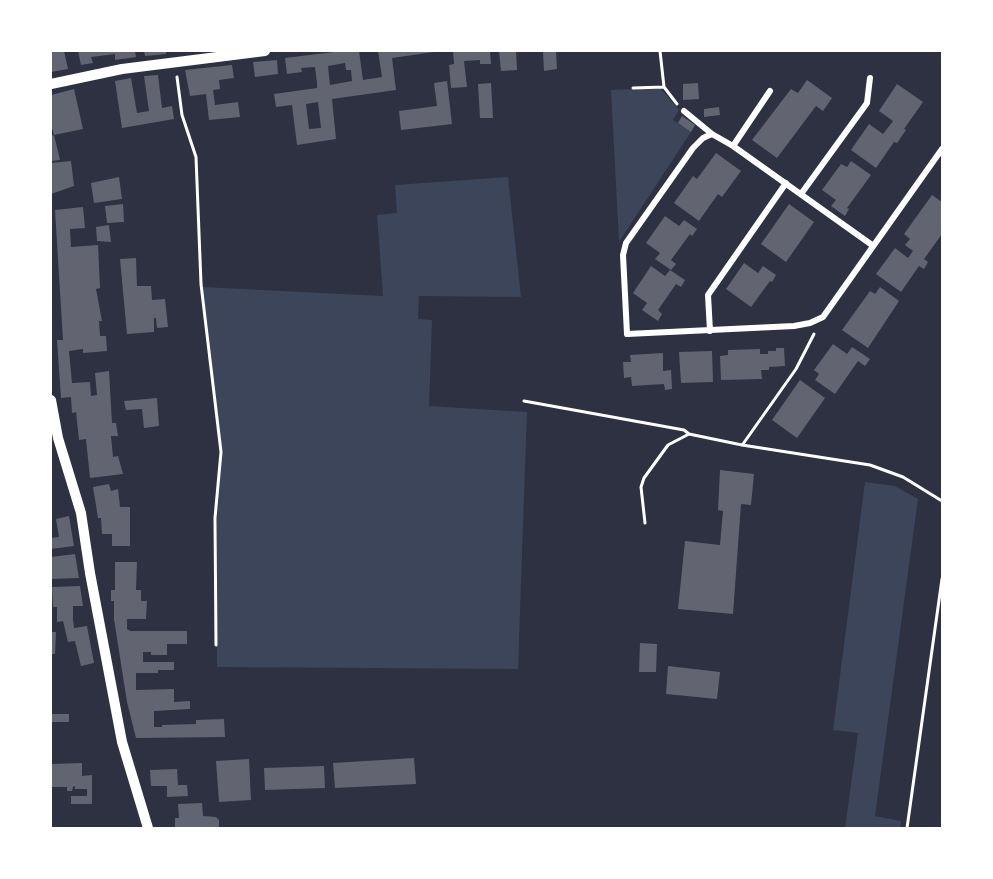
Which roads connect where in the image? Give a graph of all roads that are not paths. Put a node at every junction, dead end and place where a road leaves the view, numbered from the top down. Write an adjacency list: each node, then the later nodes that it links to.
1 (265, 51): 3 (street)
2 (870, 78): 10 (street)
3 (51, 84)
4 (770, 91): 7 (street)
5 (684, 111): 6 (street)
6 (712, 134): 7 (street); 12 (street)
7 (733, 146): 9 (street)
8 (942, 148): 11 (street)
9 (786, 183): 10 (street); 12 (street)
10 (801, 194): 11 (street)
11 (872, 245): 12 (street)
12 (710, 331)
13 (51, 400): 14 (street)
14 (148, 828)

